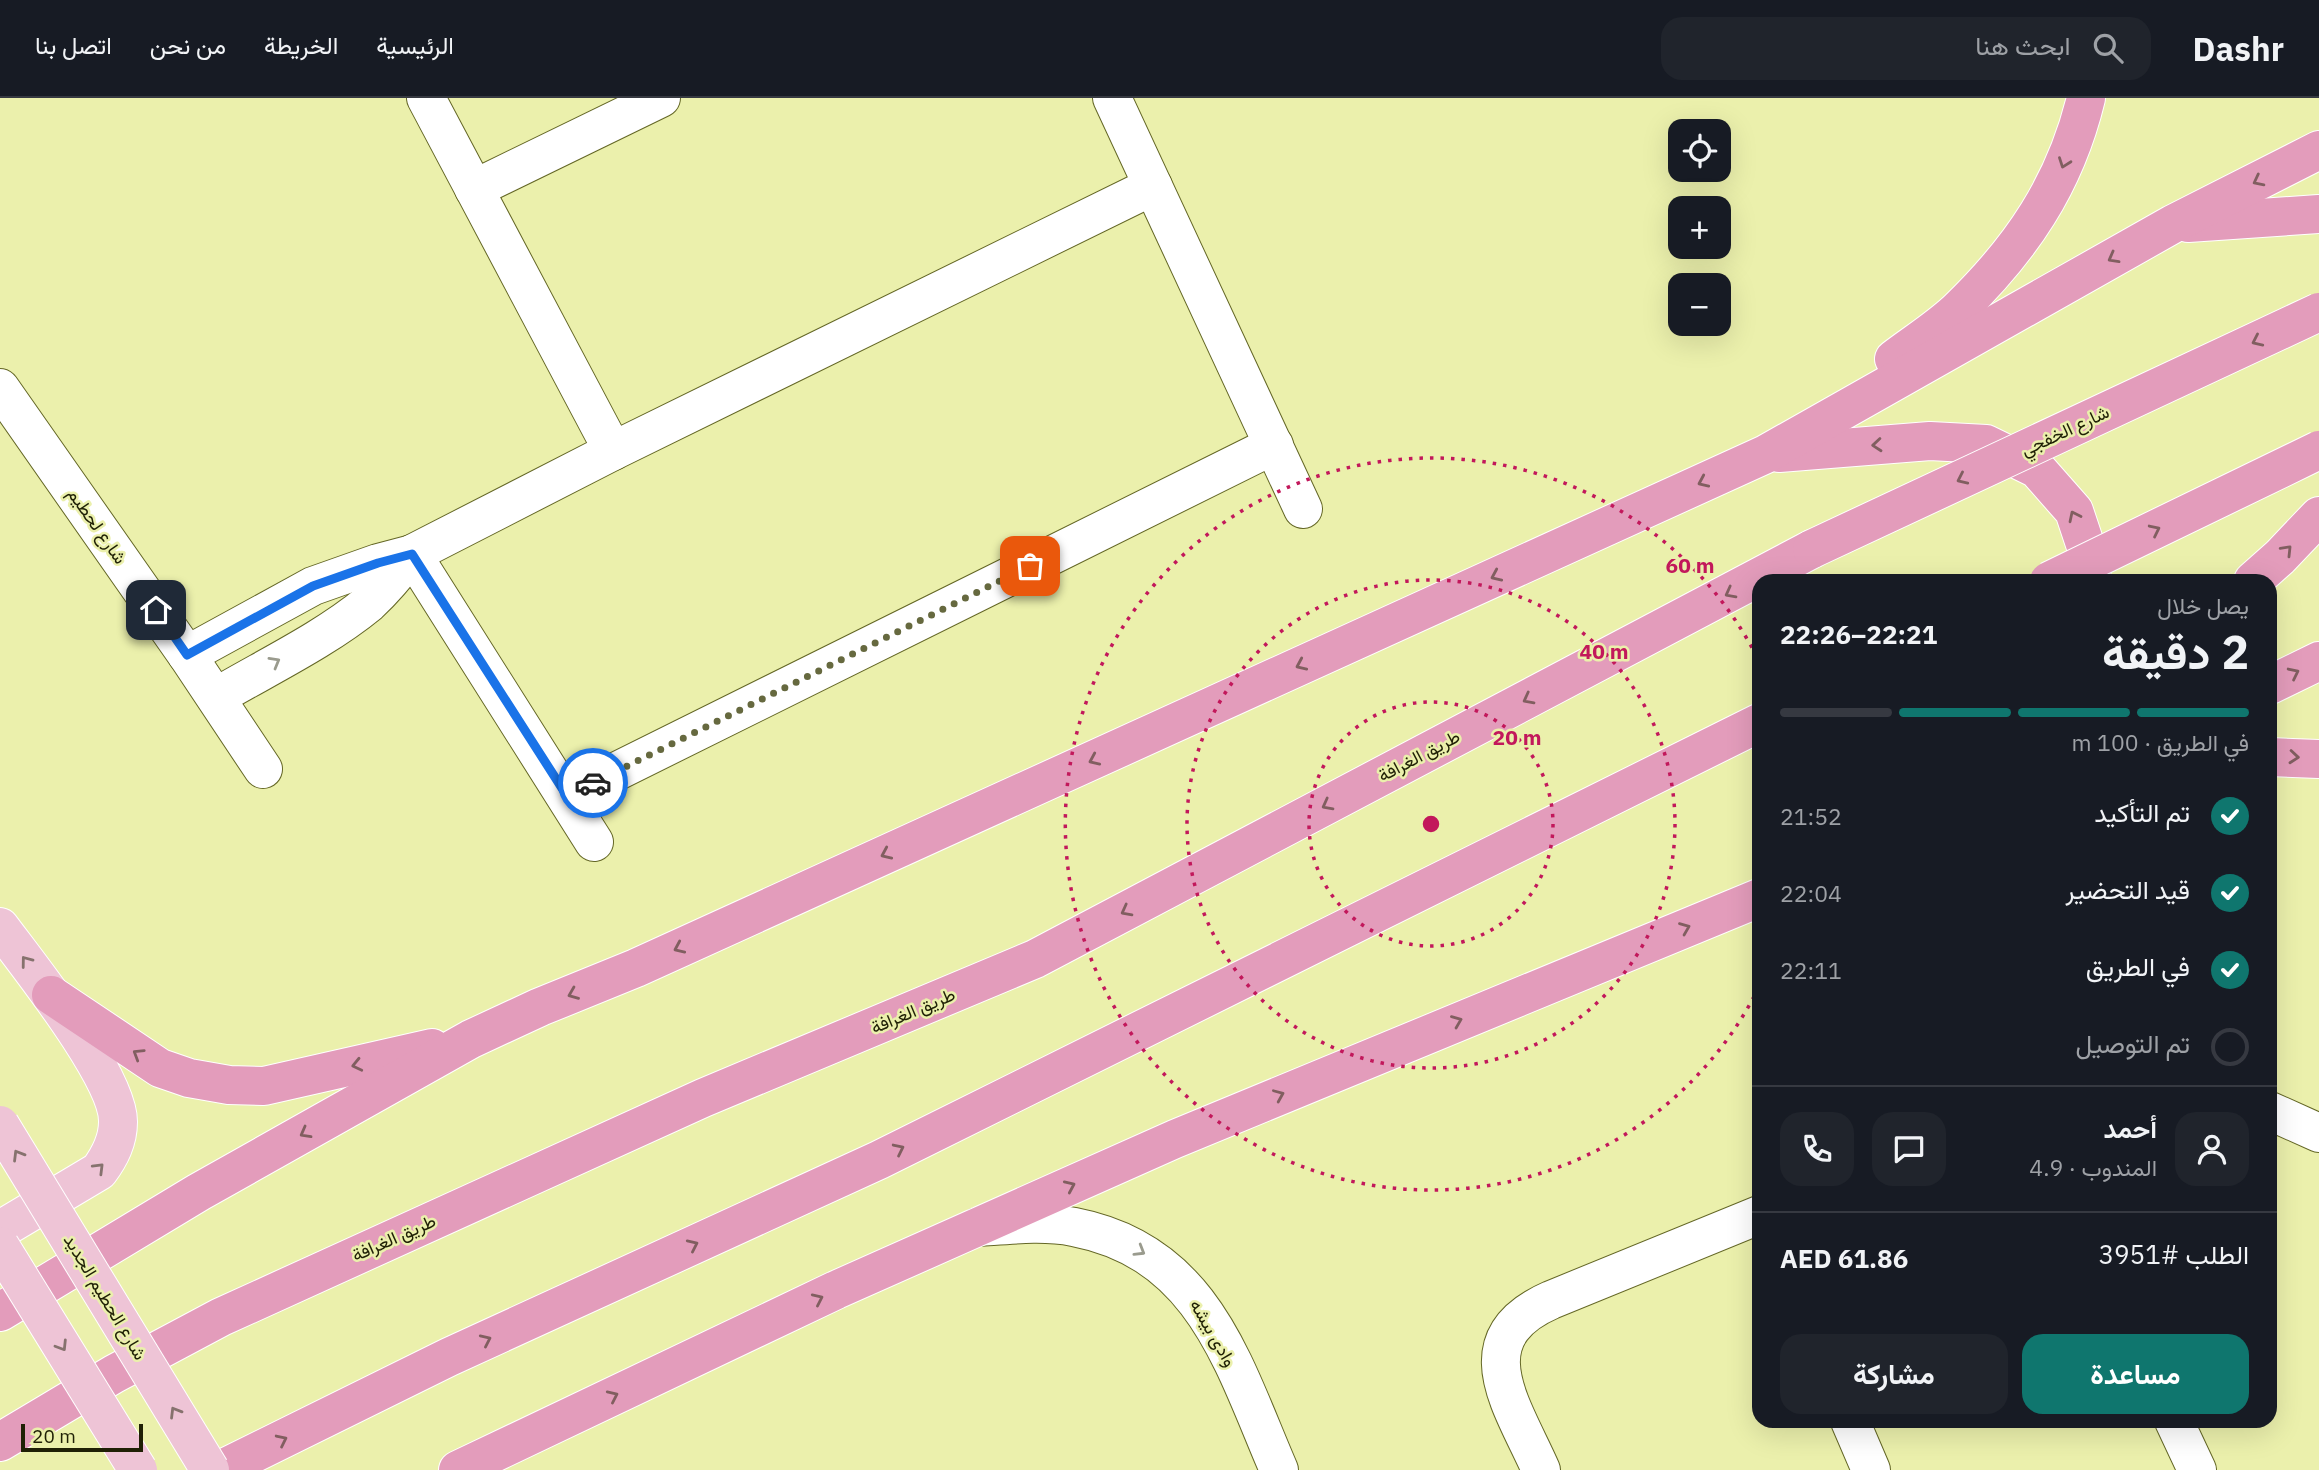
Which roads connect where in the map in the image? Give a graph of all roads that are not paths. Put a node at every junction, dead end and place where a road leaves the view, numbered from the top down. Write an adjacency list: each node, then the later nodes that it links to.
1 (426, 98): 7 (street)
2 (661, 98): 7 (street)
3 (1112, 98): 6 (street)
4 (2085, 98): 15 (highway, one-way to 15)
5 (2319, 150): 9 (highway, one-way to 9)
6 (1153, 186): 12 (street); 14 (street)
7 (474, 189): 14 (street)
8 (2319, 214): 9 (highway)
9 (2173, 224): 15 (highway, one-way to 15)
10 (2319, 312): 18 (highway, شارع الخفجي, one-way to 18, bridge)
11 (0, 388): 25 (street, شارع لحطيم)
12 (1274, 444): 16 (street); 33 (street)
13 (2319, 450): 21 (highway, one-way to 13, bridge)
14 (613, 451): 19 (street)
15 (1766, 454): 22 (highway, one-way to 15); 38 (highway, one-way to 38)
16 (1303, 509)
17 (2319, 516): 23 (highway, one-way to 17)
18 (1812, 549): 20 (highway, طريق الغرافة, one-way to 20)
19 (412, 554): 25 (street); 28 (street, one-way to 19); 33 (street)
20 (1765, 574)
21 (2063, 574)
22 (2091, 574)
23 (2261, 574)
24 (1752, 581): 50 (highway, طريق الغرافة, one-way to 50)
25 (187, 655): 28 (street, شارع لحطيم)
26 (2319, 661): 27 (highway, one-way to 26)
27 (2277, 682)
28 (216, 697): 32 (street, شارع لحطيم)
29 (1752, 726): 53 (highway, one-way to 29)
30 (2277, 757): 31 (highway, one-way to 31)
31 (2319, 760)
32 (263, 769)
33 (567, 796): 34 (street)
34 (594, 842)
35 (1752, 901): 43 (highway, one-way to 35)
36 (0, 928): 37 (main road, one-way to 36)
37 (51, 995): 38 (highway, one-way to 37); 44 (main road, one-way to 37)
38 (471, 1039): 46 (highway, one-way to 46)
39 (2277, 1114): 41 (street)
40 (0, 1125): 52 (main road, شارع الحطيم الجديد, one-way to 40, bridge)
41 (2319, 1133)
42 (1752, 1219): 57 (street)
43 (978, 1227): 47 (highway, one-way to 43); 56 (street, وادى بيشه, one-way to 56)
44 (0, 1230)
45 (0, 1246): 51 (main road, one-way to 51, bridge)
46 (0, 1312)
47 (551, 1426): 54 (highway); 55 (highway)
48 (1853, 1428): 58 (street)
49 (2177, 1428): 59 (street)
50 (0, 1442)
51 (138, 1470)
52 (210, 1470)
53 (220, 1470)
54 (458, 1470)
55 (511, 1470)
56 (1279, 1470)
57 (1541, 1470)
58 (1871, 1470)
59 (2197, 1470)

